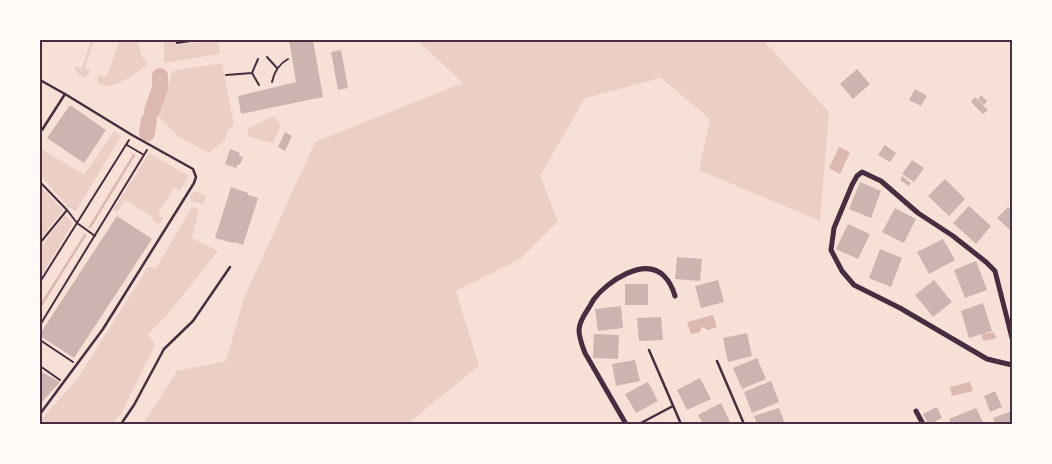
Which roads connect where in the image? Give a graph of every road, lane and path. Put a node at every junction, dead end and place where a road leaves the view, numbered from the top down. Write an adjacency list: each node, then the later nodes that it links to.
1 (177, 40): 2 (path)
2 (198, 40)
3 (267, 57): 6 (path)
4 (258, 59): 7 (path)
5 (288, 59): 6 (path)
6 (277, 68): 10 (path)
7 (252, 73): 8 (path); 11 (path)
8 (226, 75)
9 (40, 80): 12 (lane)
10 (272, 82)
11 (259, 85)
12 (65, 94): 13 (lane); 14 (lane)
13 (42, 130)
14 (132, 135): 15 (path); 16 (lane)
15 (126, 144): 17 (path); 20 (path)
16 (150, 145): 17 (path); 31 (lane)
17 (144, 155): 21 (path)
18 (40, 182): 19 (path)
19 (67, 210): 20 (path); 22 (path)
20 (77, 223): 21 (path); 24 (path)
21 (95, 236): 26 (path)
22 (40, 243)
23 (230, 267): 38 (lane)
24 (40, 282)
25 (676, 296): 39 (street)
26 (40, 324)
27 (1012, 338): 32 (street)
28 (40, 340): 31 (path)
29 (649, 350): 35 (lane)
30 (717, 361): 42 (lane)
31 (77, 364): 34 (lane)
32 (1012, 364)
33 (40, 366): 34 (path)
34 (64, 382): 37 (lane)
35 (673, 406): 40 (lane); 41 (lane)
36 (916, 411): 43 (street)
37 (40, 414)
38 (121, 424)
39 (626, 424)
40 (639, 424)
41 (681, 424)
42 (744, 424)
43 (923, 424)

